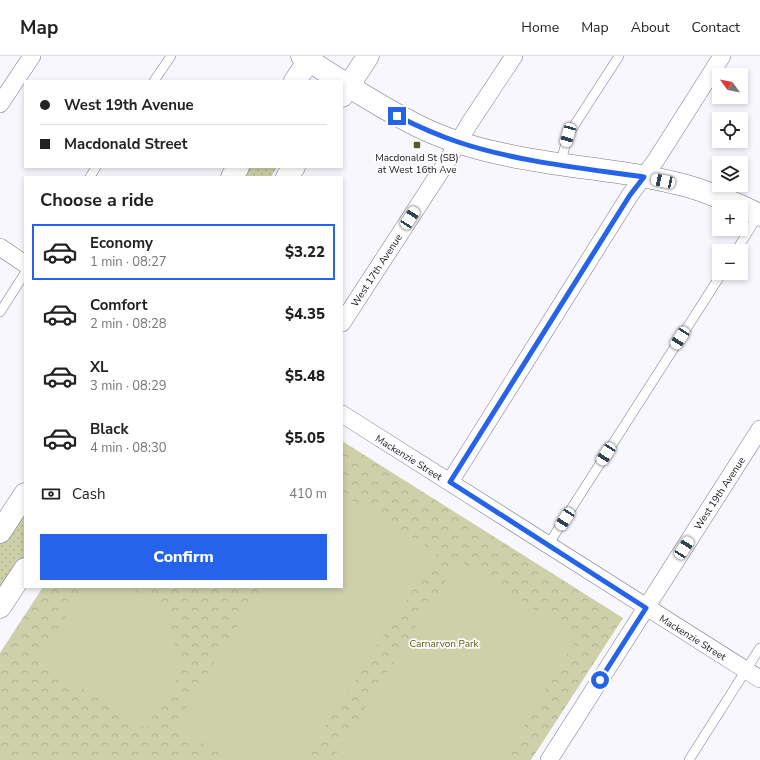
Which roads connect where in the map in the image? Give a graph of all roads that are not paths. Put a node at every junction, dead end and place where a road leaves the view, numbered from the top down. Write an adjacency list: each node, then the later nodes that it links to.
1 (32, 56): 12 (street)
2 (171, 56): 8 (lane)
3 (368, 56): 11 (street)
4 (514, 56): 13 (street, West 17th Avenue)
5 (619, 56): 14 (lane)
6 (722, 56): 15 (street)
7 (308, 57): 9 (street); 10 (street)
8 (155, 80)
9 (296, 80)
10 (336, 80)
11 (343, 86): 13 (street)
12 (0, 104)
13 (458, 142): 14 (street); 23 (street, West 17th Avenue)
14 (560, 165): 15 (street)
15 (644, 177): 16 (street); 26 (street)
16 (760, 214): 17 (lane)
17 (741, 244)
18 (0, 248): 19 (street)
19 (24, 263)
20 (24, 275): 22 (lane)
21 (718, 280): 29 (lane)
22 (0, 312)
23 (343, 321)
24 (343, 415): 26 (street, Mackenzie Street)
25 (760, 429): 32 (street, West 19th Avenue)
26 (450, 482): 29 (street, Mackenzie Street)
27 (24, 496): 28 (street)
28 (0, 532)
29 (548, 545): 32 (street, Mackenzie Street)
30 (24, 571): 31 (street)
31 (0, 607)
32 (646, 608): 34 (street, Mackenzie Street); 35 (street, West 19th Avenue)
33 (760, 648): 34 (lane)
34 (753, 675): 36 (lane)
35 (549, 760)
36 (689, 760)

